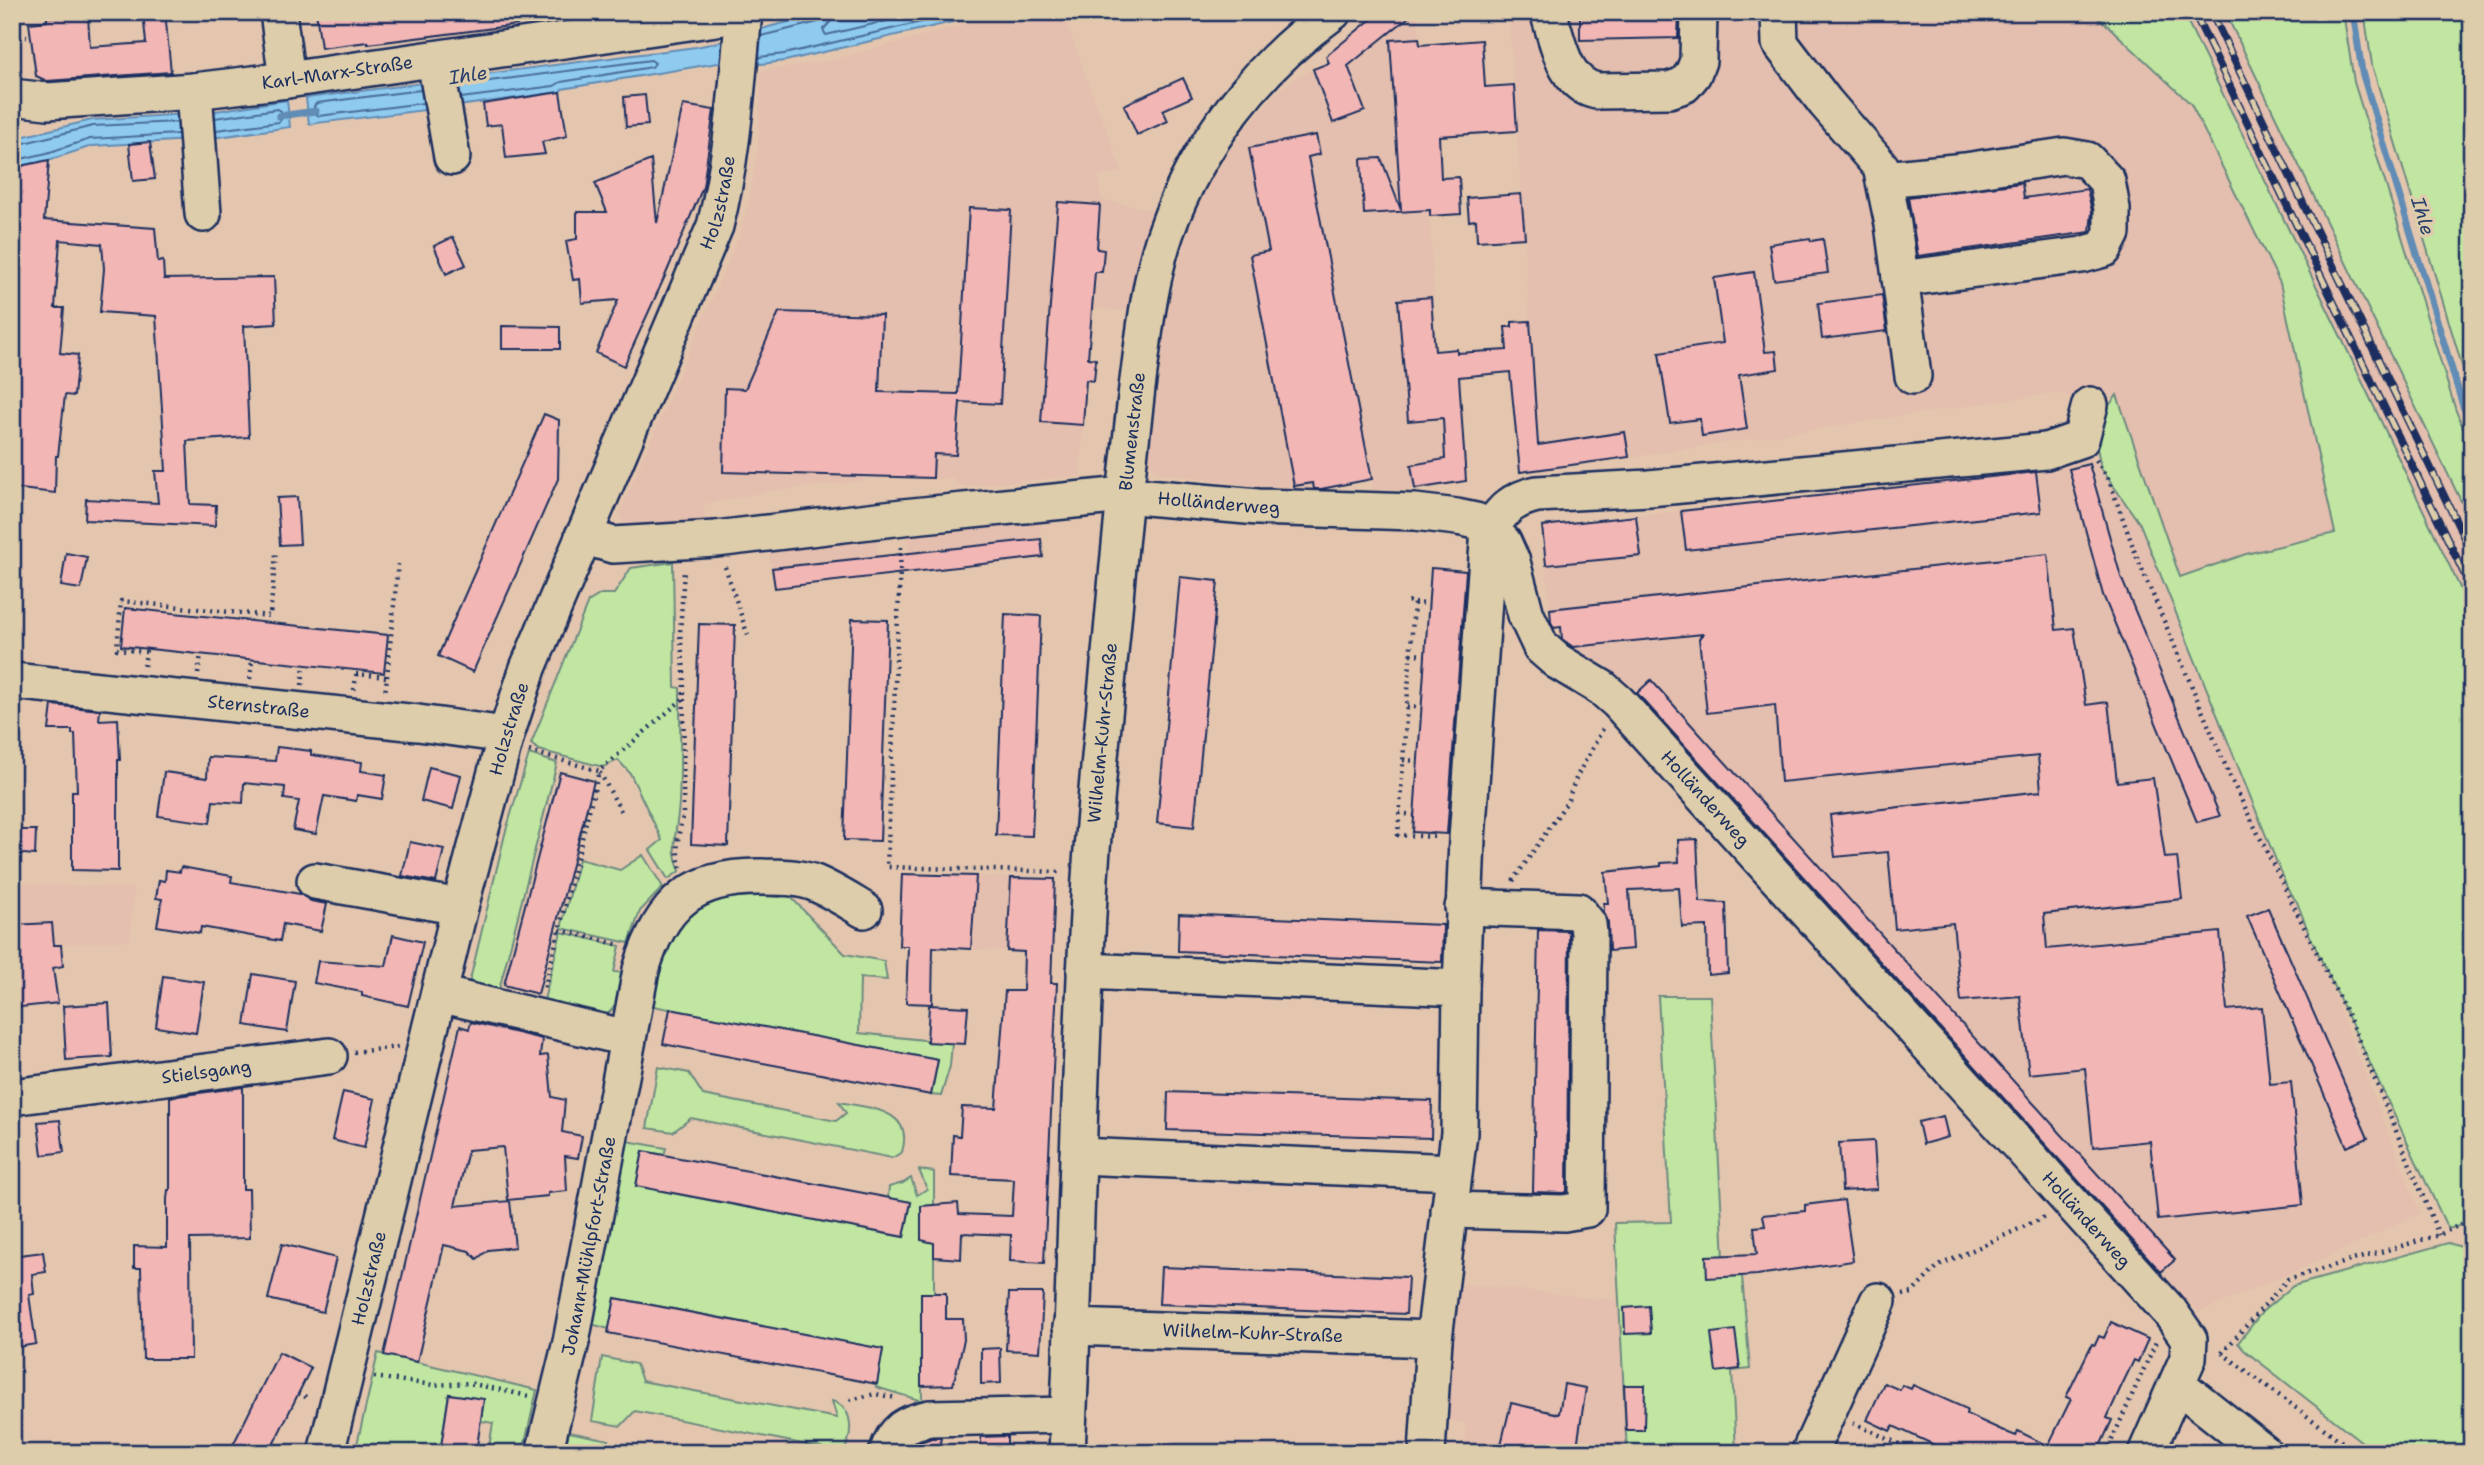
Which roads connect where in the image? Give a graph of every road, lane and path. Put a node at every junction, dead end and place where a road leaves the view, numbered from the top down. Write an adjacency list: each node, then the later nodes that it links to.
1 (278, 12): 9 (street)
2 (1333, 12): 20 (street, Blumenstraße)
3 (1548, 12): 4 (street)
4 (1699, 12)
5 (1779, 12): 14 (street)
6 (743, 17): 10 (street, Karl-Marx-Straße); 23 (street, Holzstraße)
7 (12, 36): 8 (path)
8 (27, 37)
9 (287, 80): 10 (street, Karl-Marx-Straße); 12 (street, Karl-Marx-Straße)
10 (438, 83): 13 (street)
11 (12, 97): 12 (street, Karl-Marx-Straße)
12 (196, 114): 15 (street)
13 (452, 157)
14 (1884, 179): 16 (street); 16 (street)
15 (203, 214)
16 (1900, 279): 17 (street)
17 (1913, 376)
18 (2090, 405): 19 (street)
19 (2081, 439): 22 (street); 69 (path)
20 (1124, 495): 21 (street, Blumenstraße); 22 (street, Holländerweg); 48 (street, Wilhelm-Kuhr-Straße)
21 (903, 517): 24 (street, Blumenstraße); 48 (path)
22 (1489, 529): 36 (street, Holländerweg); 47 (street)
23 (583, 536): 24 (street, Blumenstraße); 40 (street, Holzstraße)
24 (700, 540): 28 (path); 35 (path)
25 (276, 554): 29 (path)
26 (398, 564): 33 (path)
27 (1428, 604): 30 (path)
28 (749, 639)
29 (146, 652)
30 (1410, 654): 31 (path); 38 (path)
31 (1425, 655)
32 (356, 674): 33 (path)
33 (387, 677): 37 (path)
34 (12, 681): 40 (street, Sternstraße)
35 (684, 698): 43 (path); 50 (path)
36 (1618, 702): 52 (path); 66 (street, Holländerweg)
37 (384, 705)
38 (1407, 706): 39 (path); 41 (path)
39 (1422, 708)
40 (514, 742): 43 (path); 51 (street, Holzstraße)
41 (1403, 760): 42 (path); 45 (path)
42 (1418, 761)
43 (599, 771): 44 (path); 54 (path)
44 (621, 811)
45 (1399, 813): 46 (path); 47 (path)
46 (1414, 815)
47 (1467, 839): 52 (street)
48 (1091, 873): 56 (street, Wilhelm-Kuhr-Straße)
49 (315, 881): 51 (street)
50 (693, 891): 53 (street, Johann-Mühlpfort-Straße); 60 (street, Johann-Mühlpfort-Straße)
51 (460, 907): 58 (street, Holzstraße)
52 (1479, 908): 57 (street); 67 (street)
53 (864, 910)
54 (560, 930): 55 (path); 59 (path)
55 (631, 947)
56 (1086, 971): 57 (street); 64 (street, Wilhelm-Kuhr-Straße)
57 (1461, 988): 65 (street)
58 (439, 994): 60 (street); 83 (street, Holzstraße)
59 (543, 994)
60 (628, 1038): 77 (street, Johann-Mühlpfort-Straße)
61 (402, 1046): 62 (path)
62 (329, 1056): 63 (street, Stielsgang)
63 (12, 1097)
64 (1078, 1156): 65 (street); 72 (street, Wilhelm-Kuhr-Straße)
65 (1454, 1172): 67 (street)
66 (2073, 1202): 70 (path); 71 (street, Holländerweg)
67 (1449, 1210): 73 (street)
68 (2472, 1219): 69 (path)
69 (2439, 1235): 74 (path)
70 (1878, 1301): 78 (street)
71 (2180, 1325): 74 (path); 76 (street); 89 (path)
72 (1071, 1327): 73 (street, Wilhelm-Kuhr-Straße); 79 (street, Wilhelm-Kuhr-Straße)
73 (1434, 1339): 87 (street)
74 (2222, 1353): 92 (path)
75 (367, 1376): 77 (path)
76 (2177, 1384): 90 (street); 91 (street)
77 (556, 1403): 84 (street, Johann-Mühlpfort-Straße)
78 (1826, 1412): 81 (street); 88 (path)
79 (1069, 1415): 85 (street); 86 (street, Wilhelm-Kuhr-Straße)
80 (273, 1445): 82 (path)
81 (1816, 1451)
82 (291, 1453)
83 (326, 1453)
84 (544, 1453)
85 (887, 1453)
86 (1067, 1453)
87 (1427, 1453)
88 (1919, 1453)
89 (2106, 1453)
90 (2146, 1453)
91 (2264, 1453)
92 (2357, 1453)

